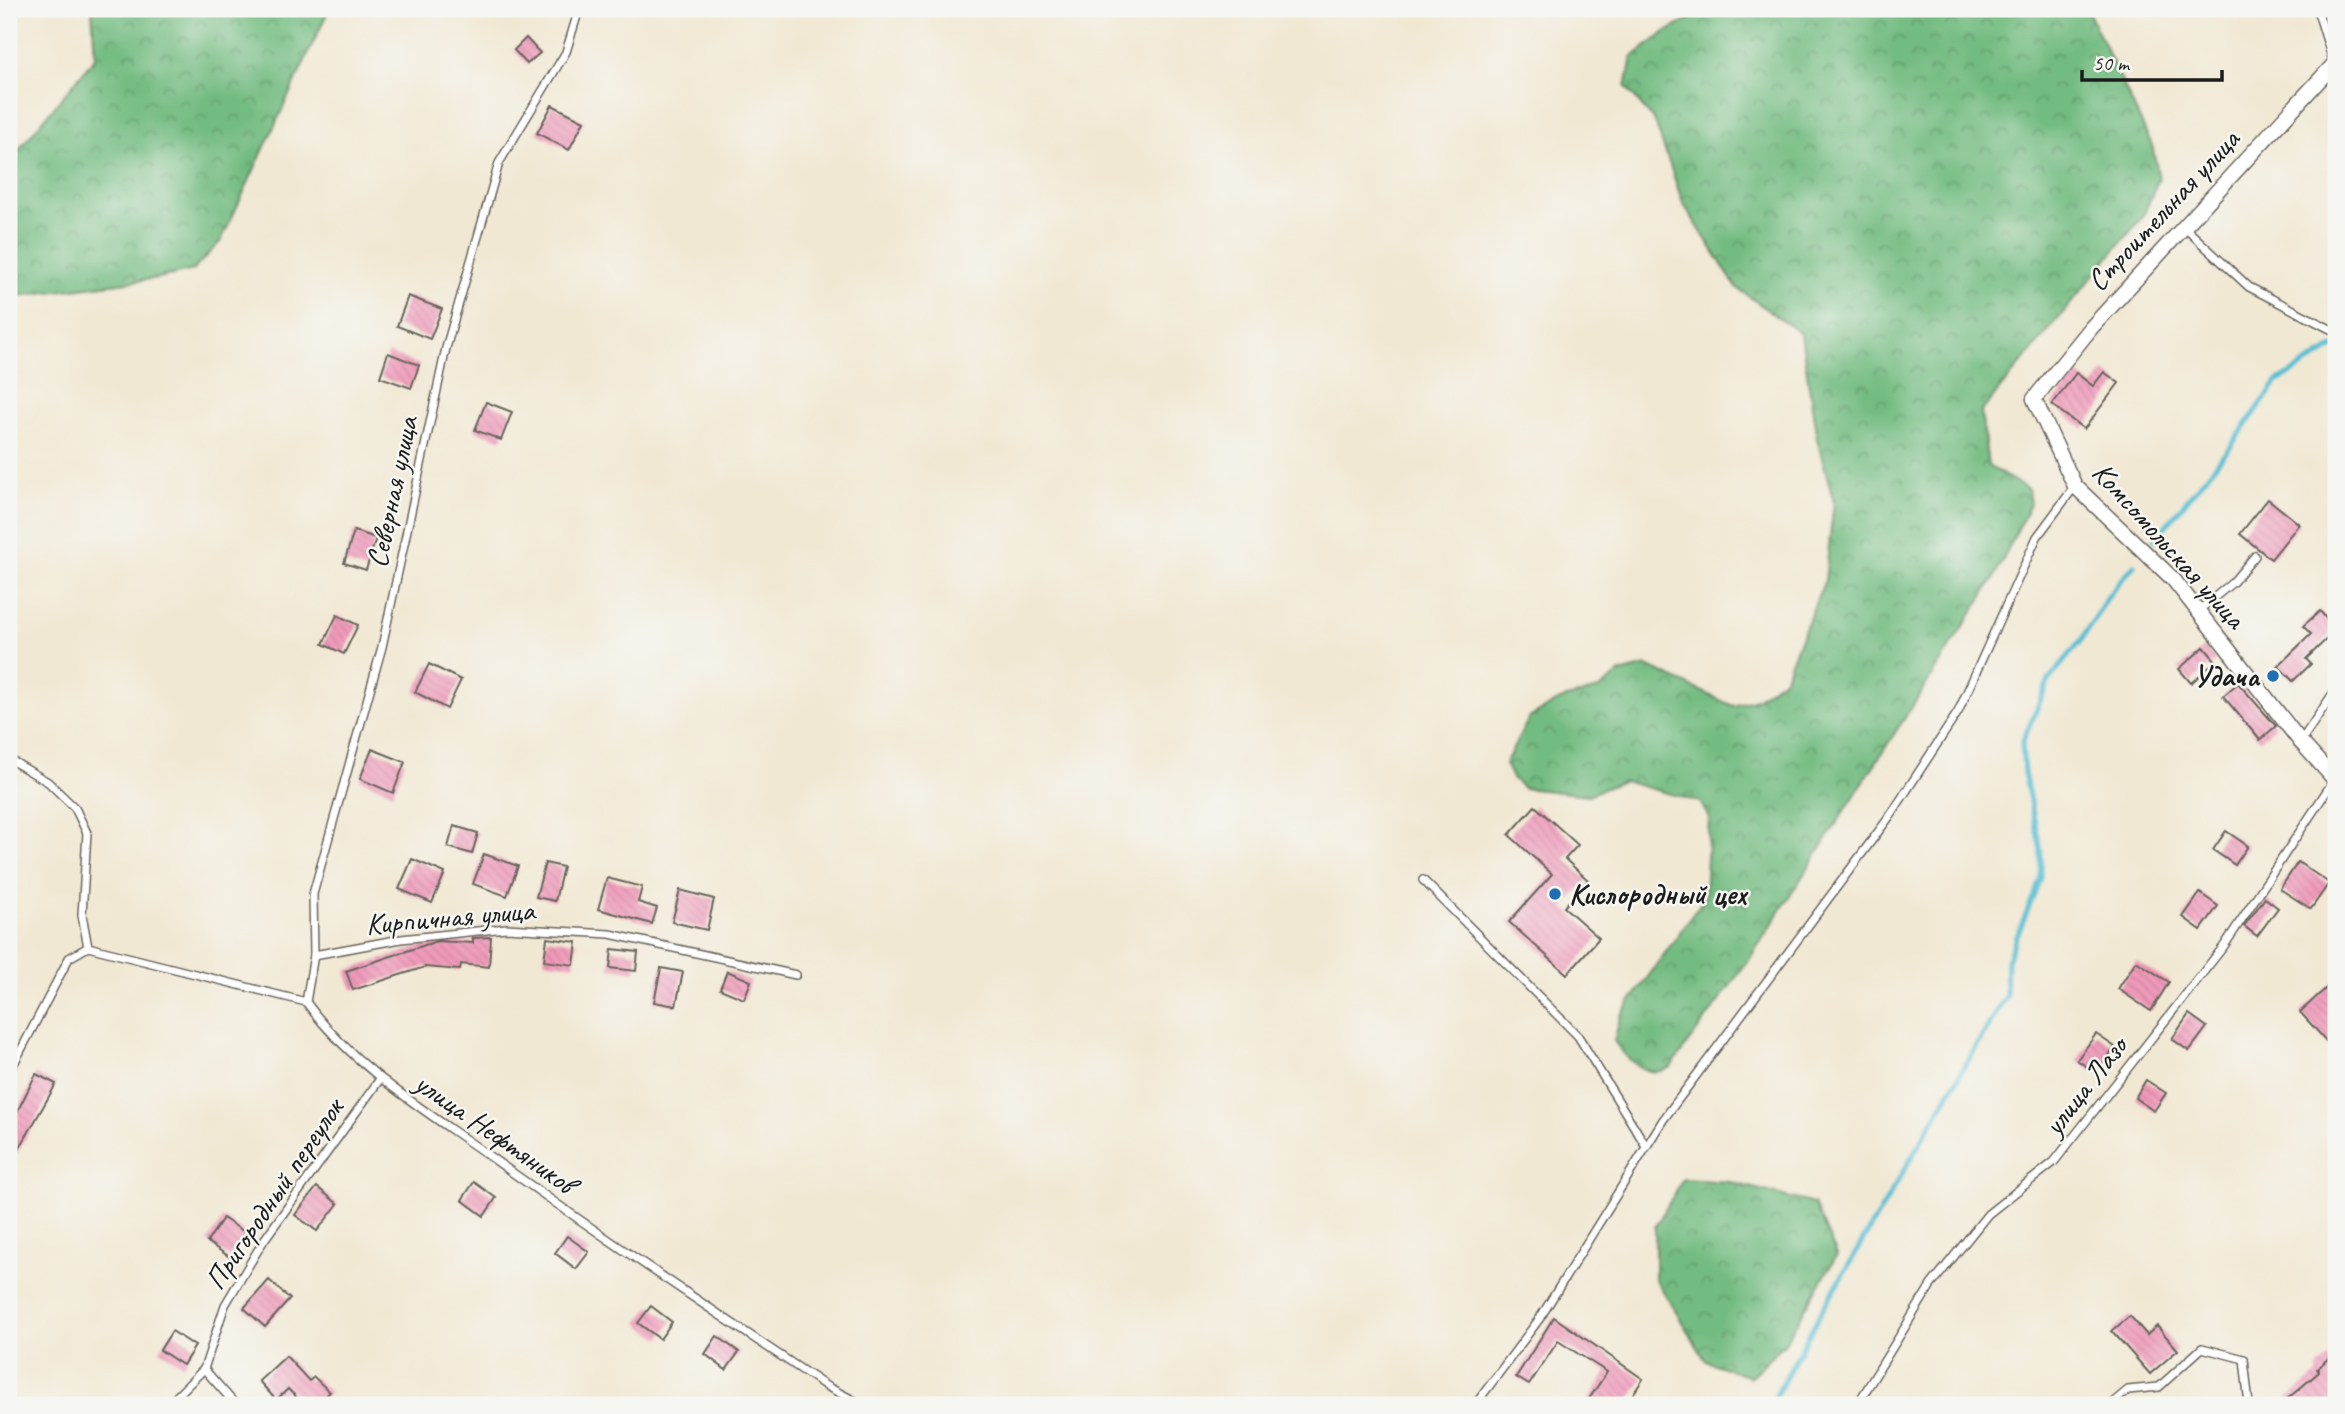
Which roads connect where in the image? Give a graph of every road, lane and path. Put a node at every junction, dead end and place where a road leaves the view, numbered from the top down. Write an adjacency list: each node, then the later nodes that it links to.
1 (579, 9): 16 (lane, Северная улица)
2 (2317, 9): 3 (lane)
3 (2335, 63): 4 (street, Строительная улица)
4 (2184, 227): 5 (lane); 6 (street, Строительная улица)
5 (2336, 332)
6 (2034, 399): 7 (street, Комсомольская улица)
7 (2075, 486): 9 (street, Комсомольская улица); 21 (lane)
8 (2255, 556): 9 (lane)
9 (2198, 611): 11 (street, Комсомольская улица)
10 (2336, 689): 11 (lane)
11 (2300, 741): 13 (street, Комсомольская улица)
12 (9, 759): 15 (lane)
13 (2336, 780): 27 (lane, улица Лазо)
14 (1423, 880): 21 (lane)
15 (88, 947): 18 (lane); 19 (lane)
16 (314, 955): 17 (lane, Кирпичная улица); 18 (lane, Северная улица)
17 (796, 975)
18 (306, 1002): 20 (lane, улица Нефтяников)
19 (9, 1073)
20 (380, 1079): 22 (lane, Пригородный переулок); 25 (lane, улица Нефтяников)
21 (1647, 1146): 26 (lane)
22 (204, 1368): 23 (lane, Пригородный переулок); 24 (lane)
23 (168, 1405)
24 (236, 1405)
25 (863, 1405)
26 (1475, 1405)
27 (1857, 1405)
28 (2110, 1405): 29 (lane)
29 (2249, 1405)

